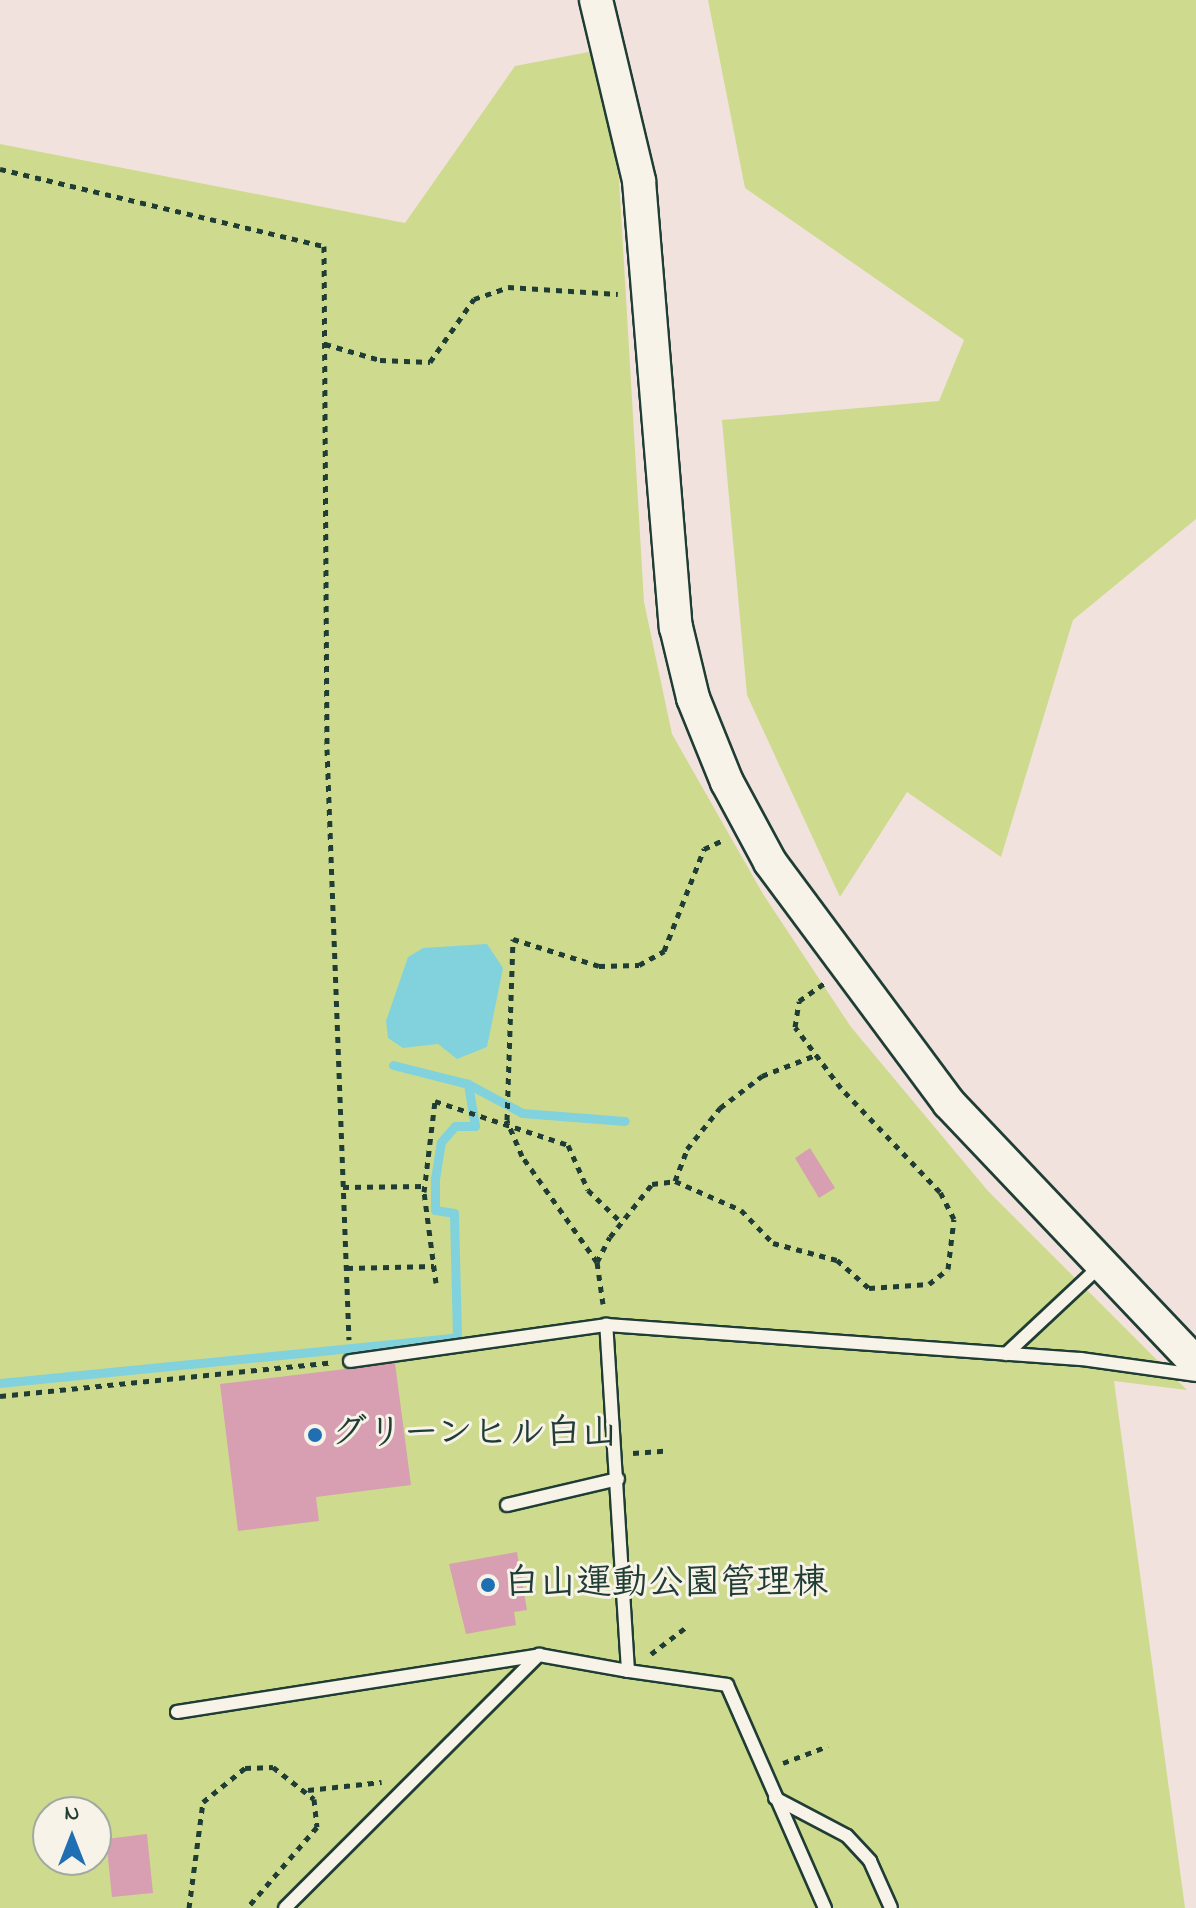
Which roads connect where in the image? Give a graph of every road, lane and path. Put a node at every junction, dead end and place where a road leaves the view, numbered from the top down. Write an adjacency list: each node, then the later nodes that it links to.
1 (596, 0): 3 (street)
2 (0, 169): 4 (path)
3 (649, 299): 4 (path); 5 (street)
4 (325, 344): 11 (path)
5 (751, 826): 8 (path); 15 (street)
6 (816, 988): 7 (path)
7 (816, 1055): 9 (path); 9 (path)
8 (507, 1120): 10 (path); 12 (path); 13 (path)
9 (675, 1181): 12 (path)
10 (425, 1186): 11 (path); 14 (path)
11 (343, 1187): 16 (path)
12 (622, 1223): 13 (path)
13 (597, 1262): 18 (path)
14 (434, 1266): 16 (path); 17 (path)
15 (1100, 1266): 19 (lane); 21 (street)
16 (347, 1268): 20 (path)
17 (436, 1283)
18 (606, 1325): 19 (lane); 20 (lane); 25 (lane)
19 (1006, 1354): 22 (lane)
20 (350, 1361): 23 (path)
21 (1196, 1363)
22 (1196, 1375)
23 (0, 1396)
24 (664, 1451): 25 (path)
25 (616, 1454): 26 (lane)
26 (618, 1479): 27 (lane); 30 (lane)
27 (507, 1505)
28 (685, 1628): 30 (path)
29 (539, 1655): 30 (lane); 31 (lane); 34 (lane)
30 (628, 1671): 33 (lane)
31 (177, 1712)
32 (828, 1746): 33 (path)
33 (763, 1770): 36 (lane)
34 (412, 1779): 35 (path); 39 (lane)
35 (307, 1790): 37 (path); 38 (path)
36 (775, 1798): 40 (lane); 41 (lane)
37 (189, 1908)
38 (247, 1908)
39 (285, 1908)
40 (825, 1908)
41 (891, 1908)

